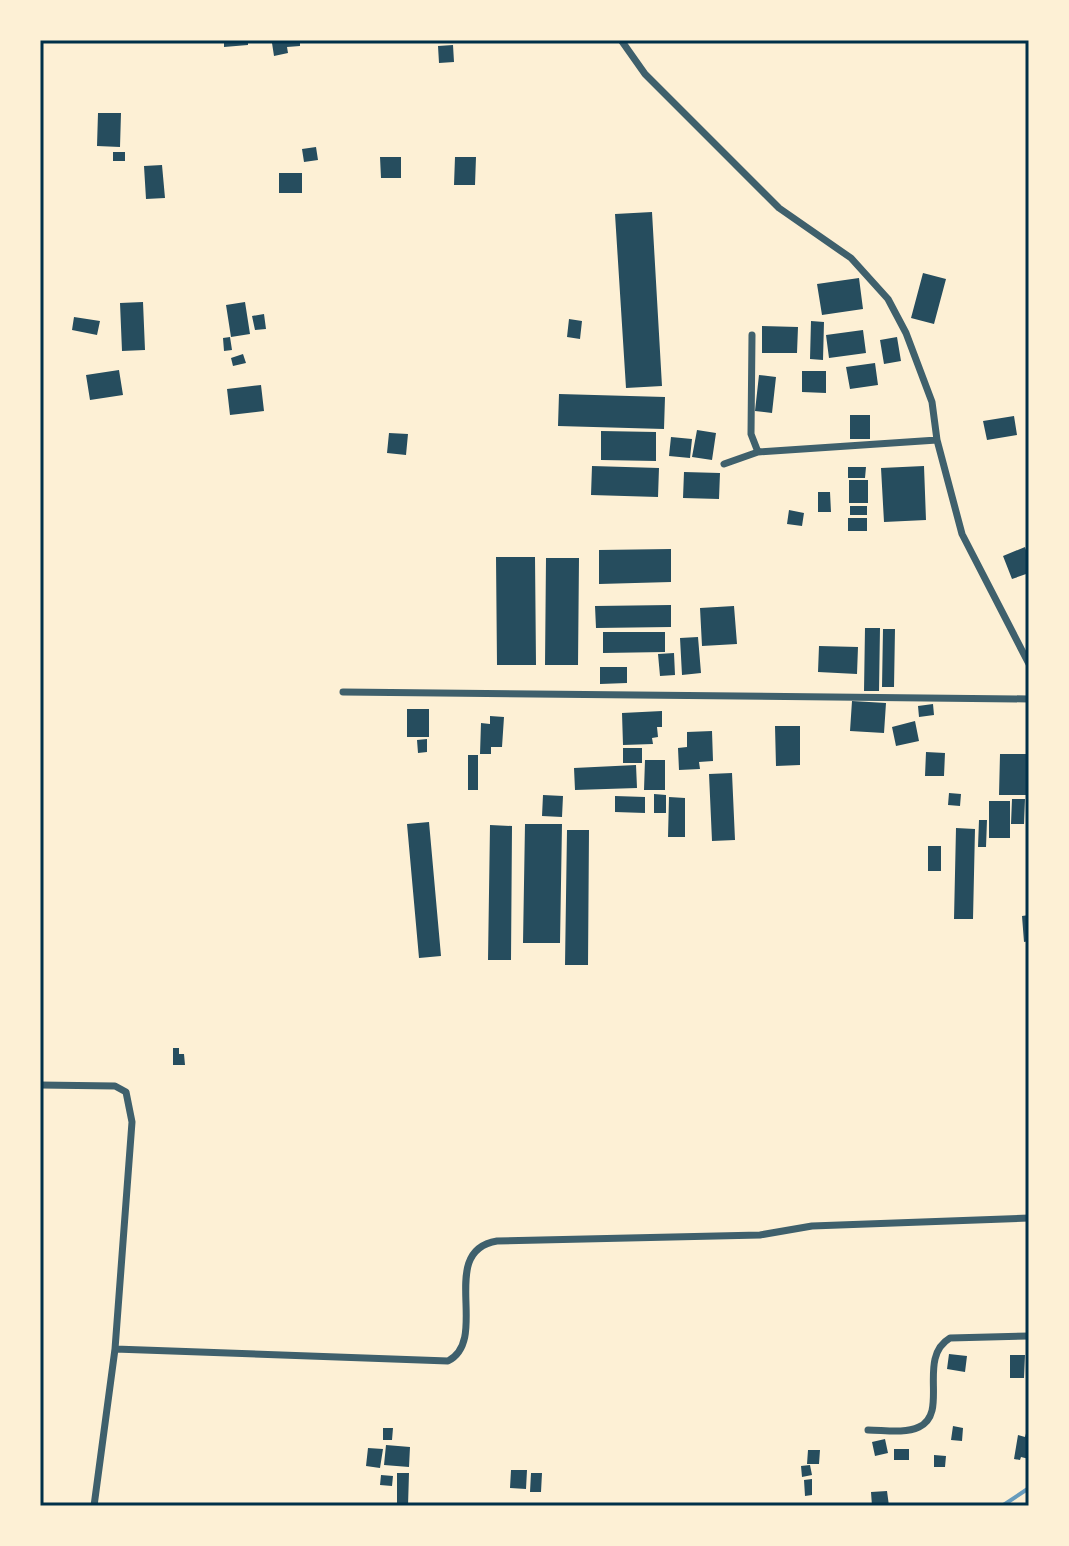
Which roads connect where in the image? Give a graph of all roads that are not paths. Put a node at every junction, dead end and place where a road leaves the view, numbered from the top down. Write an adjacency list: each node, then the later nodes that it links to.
1 (621, 40): 3 (street)
2 (752, 335): 4 (street)
3 (937, 440): 4 (street); 6 (street)
4 (758, 452): 5 (street)
5 (724, 464)
6 (1029, 664)
7 (343, 692): 8 (street)
8 (1029, 699)
9 (40, 1085): 12 (street)
10 (1029, 1218): 12 (street)
11 (1029, 1336): 13 (street)
12 (115, 1349): 14 (street)
13 (868, 1430)
14 (94, 1506)

